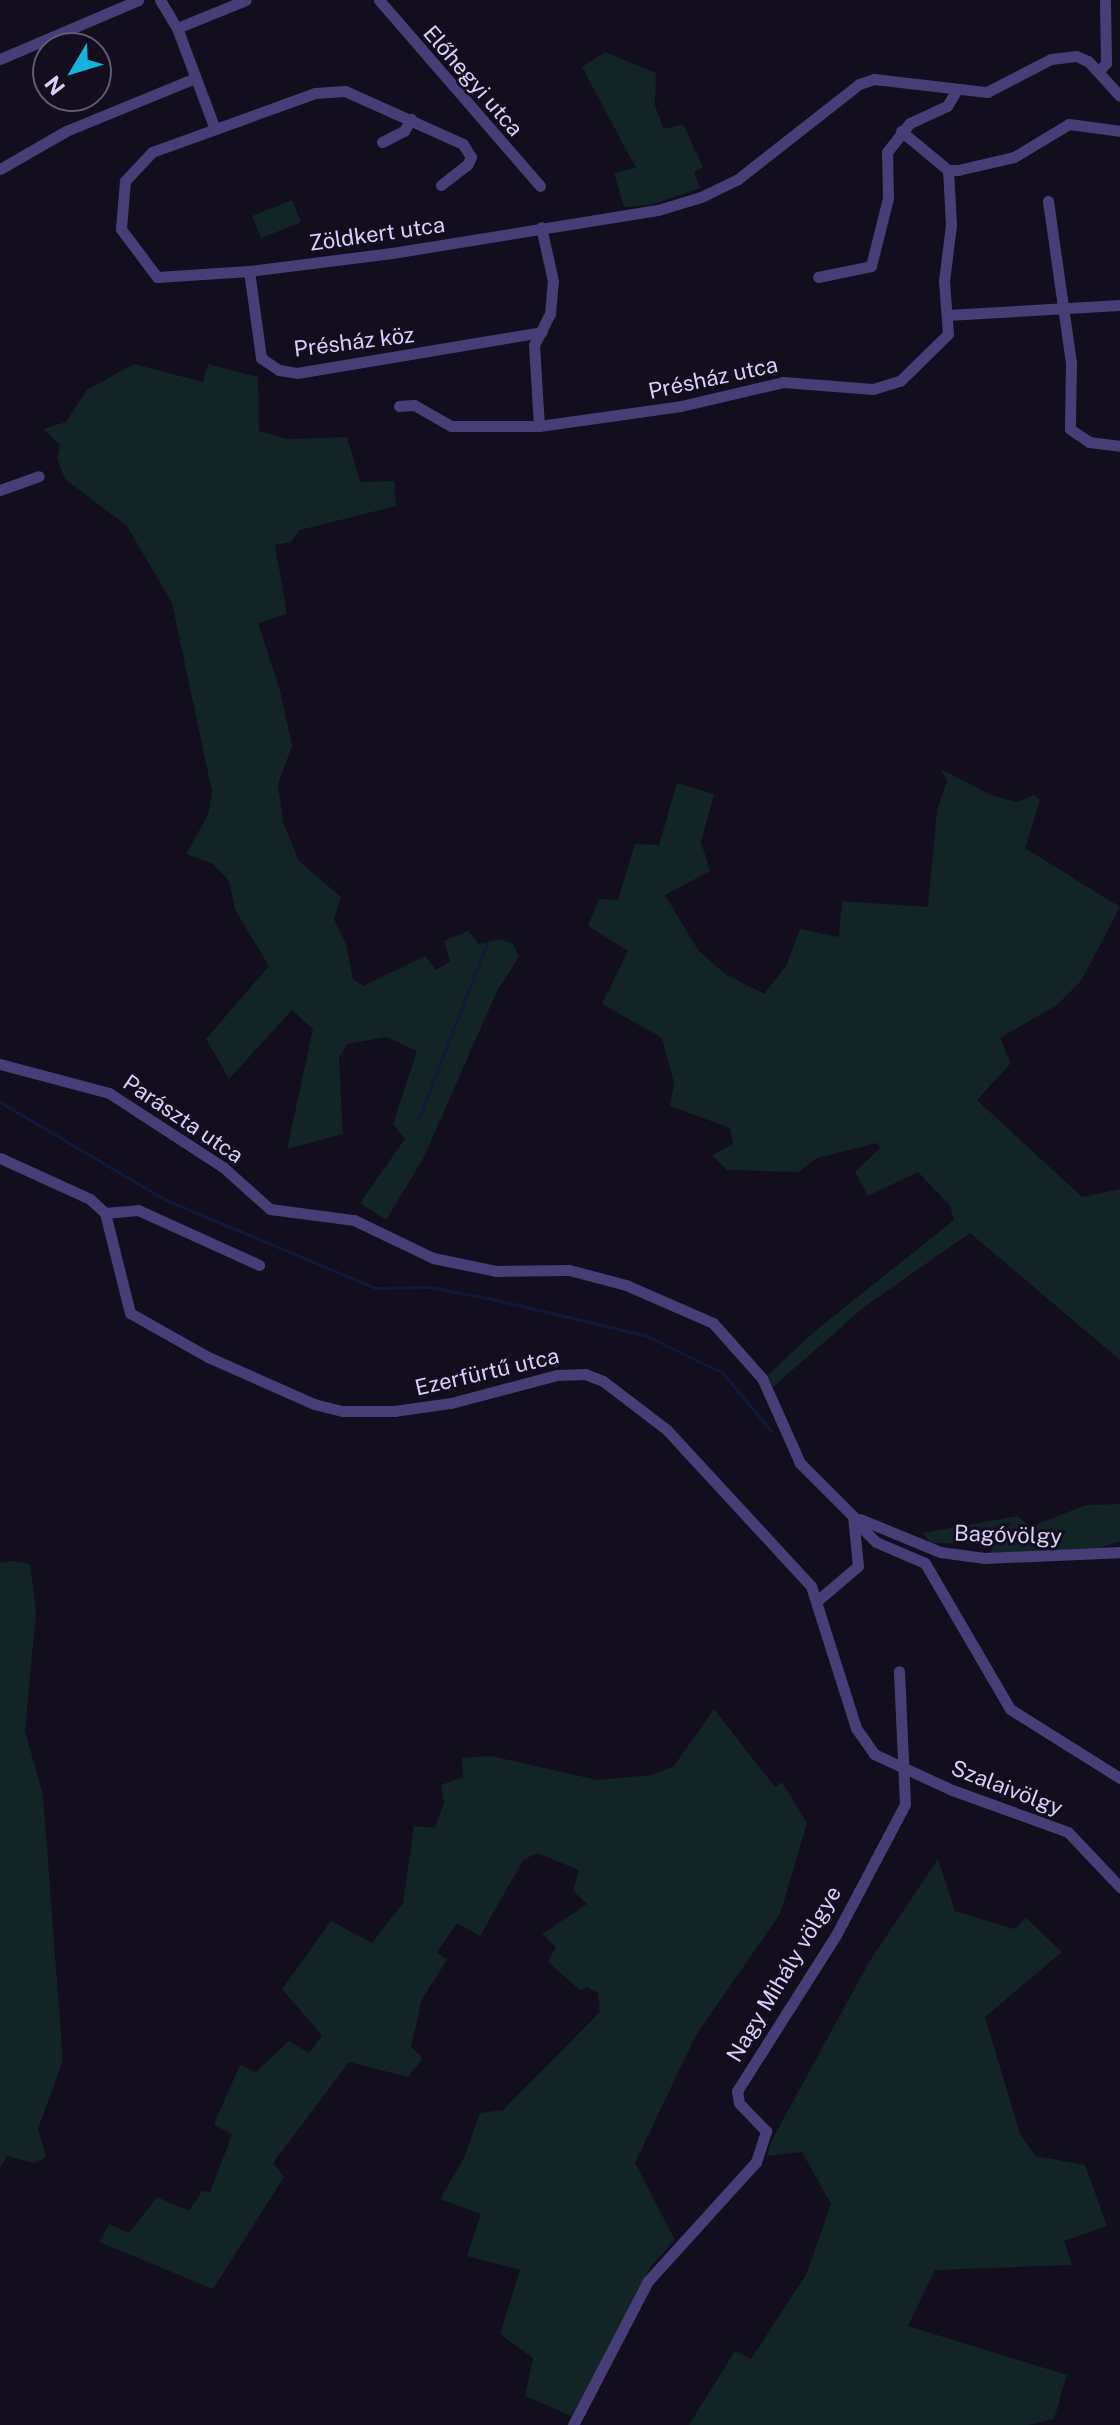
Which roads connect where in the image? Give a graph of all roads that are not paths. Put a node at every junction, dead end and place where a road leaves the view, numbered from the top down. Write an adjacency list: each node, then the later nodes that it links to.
1 (138, 0): 6 (street)
2 (160, 0): 7 (street)
3 (246, 0): 7 (street)
4 (379, 0): 21 (street, Előhegyi utca)
5 (1105, 0): 9 (street)
6 (109, 6): 8 (street)
7 (177, 28): 10 (street)
8 (0, 59)
9 (1099, 71): 11 (street, Zöldkert utca); 12 (street)
10 (195, 78): 14 (street); 18 (street)
11 (956, 91): 15 (street); 23 (street, Zöldkert utca)
12 (1120, 96)
13 (411, 119): 14 (street, Zöldkert utca); 17 (street); 20 (street, Zöldkert utca)
14 (215, 129): 24 (street, Zöldkert utca)
15 (901, 131): 19 (street); 25 (street)
16 (1120, 131): 19 (street)
17 (382, 142)
18 (0, 169)
19 (948, 170): 28 (street, Présház utca)
20 (441, 185)
21 (540, 186)
22 (1048, 201): 27 (street)
23 (541, 227): 24 (street, Zöldkert utca); 29 (street)
24 (249, 271): 29 (street, Présház köz)
25 (818, 277)
26 (1120, 305): 27 (street)
27 (1064, 309): 28 (street); 32 (street)
28 (947, 315): 31 (street, Présház utca)
29 (542, 332): 31 (street)
30 (399, 406): 31 (street, Présház utca)
31 (539, 426)
32 (1120, 446)
33 (39, 476): 34 (street)
34 (0, 490)
35 (0, 1064): 39 (street, Parászta utca)
36 (0, 1158): 37 (street)
37 (105, 1213): 38 (street); 42 (street, Ezerfürtű utca)
38 (259, 1265)
39 (853, 1516): 41 (street, Bagóvölgy); 42 (street)
40 (861, 1527): 45 (street)
41 (1120, 1552)
42 (818, 1600): 44 (street, Ezerfürtű utca)
43 (899, 1671): 44 (street)
44 (907, 1768): 46 (street, Szalaivölgy); 47 (street, Nagy Mihály völgye)
45 (1120, 1778)
46 (1120, 1887)
47 (573, 2425)

